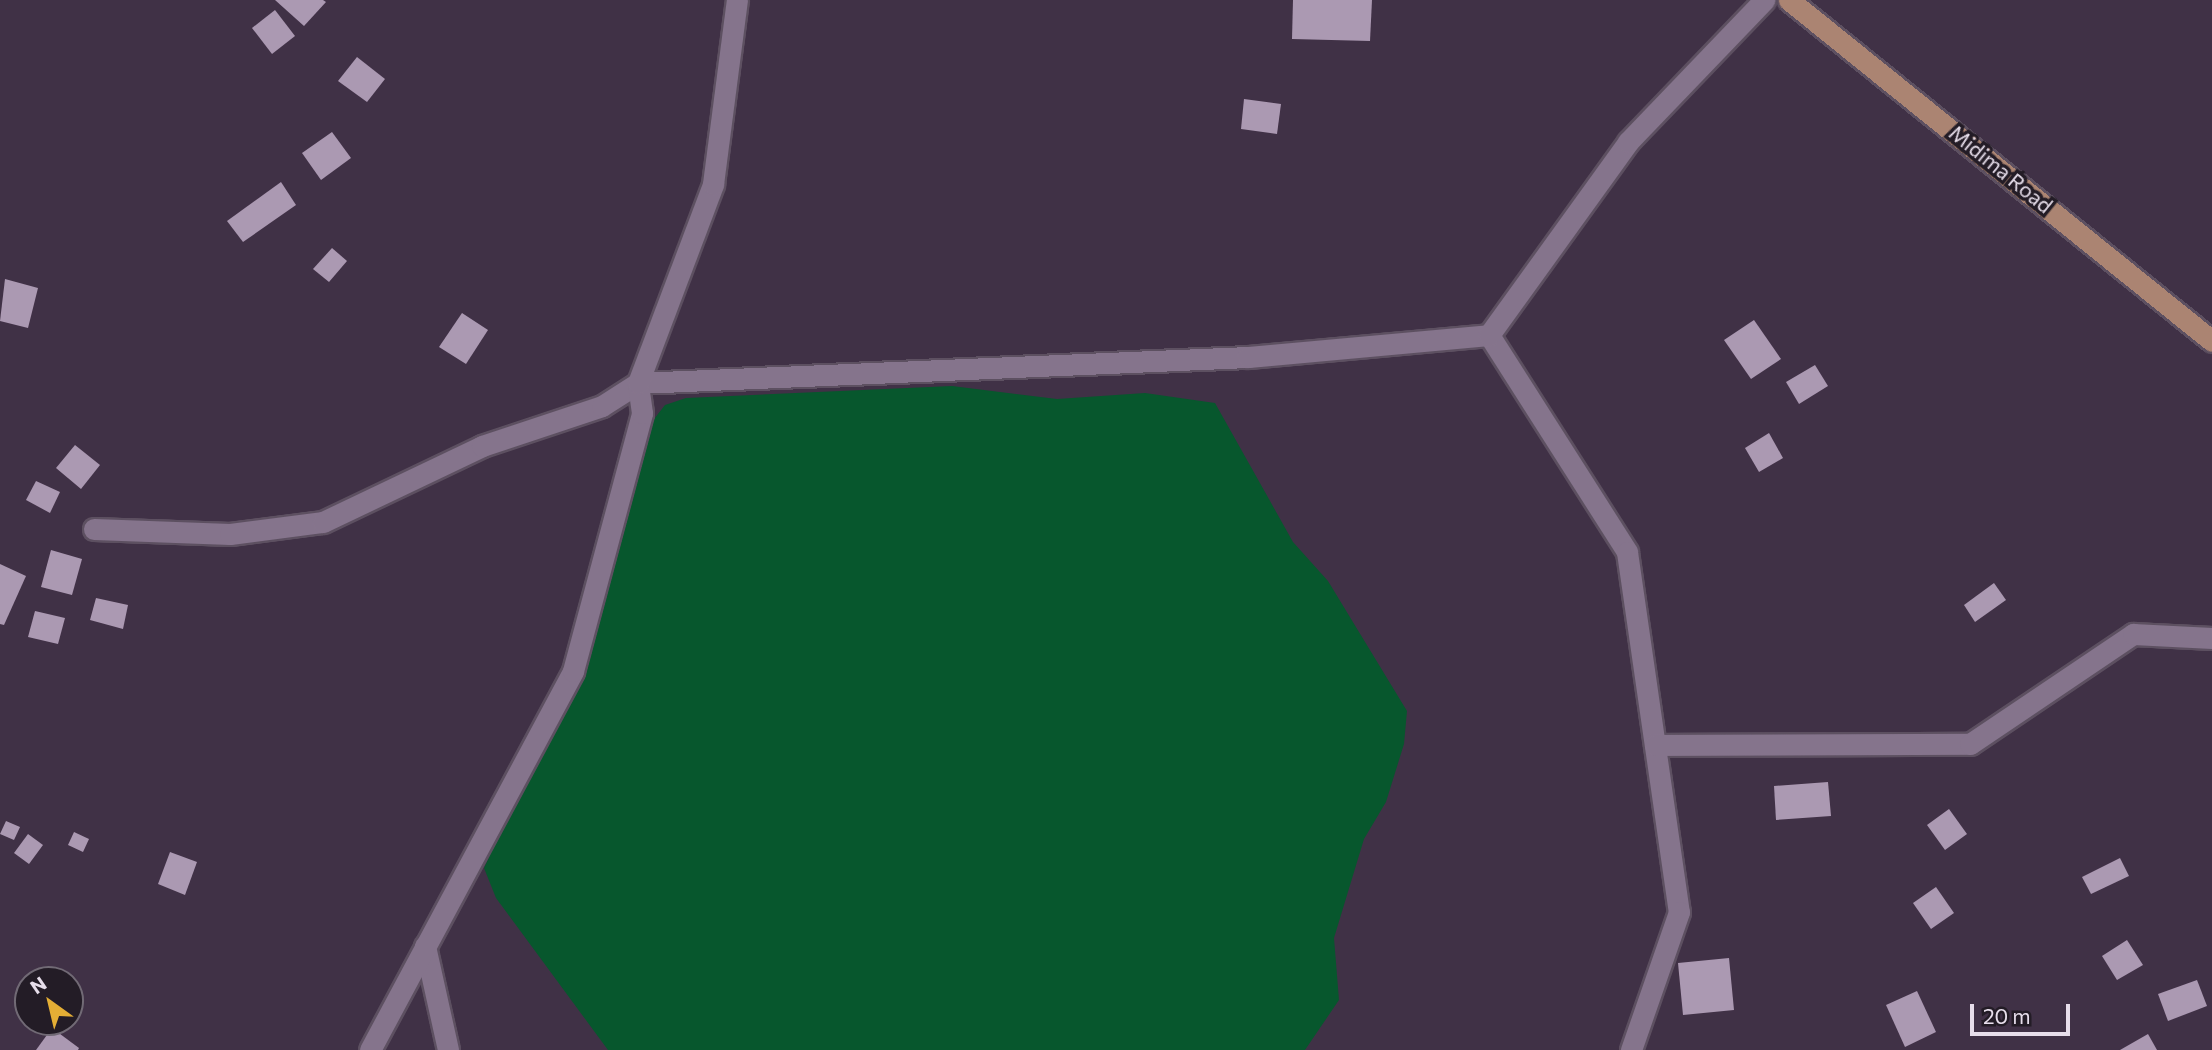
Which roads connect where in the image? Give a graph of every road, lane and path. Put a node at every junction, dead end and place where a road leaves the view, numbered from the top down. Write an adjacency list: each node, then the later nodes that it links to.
1 (737, 0): 6 (street)
2 (1764, 0): 4 (street)
3 (1789, 0): 5 (main road, Midima Road)
4 (1489, 335): 6 (street); 9 (street)
5 (2212, 341)
6 (638, 383): 7 (street); 10 (street)
7 (94, 530)
8 (2212, 638): 9 (street)
9 (1655, 745): 13 (street)
10 (425, 946): 11 (street); 12 (street)
11 (370, 1050)
12 (448, 1050)
13 (1630, 1050)

